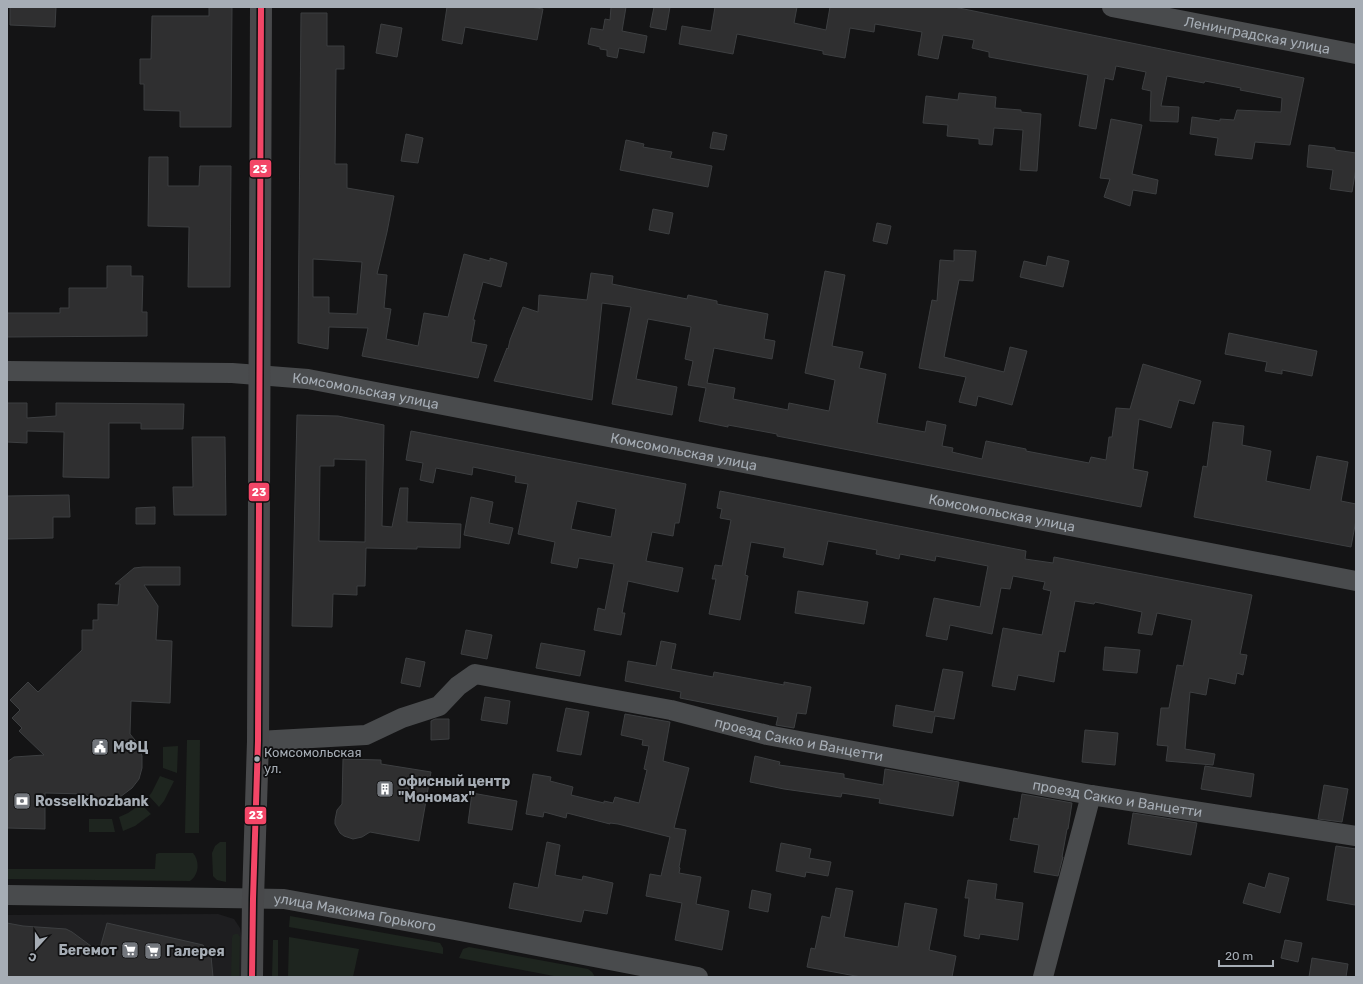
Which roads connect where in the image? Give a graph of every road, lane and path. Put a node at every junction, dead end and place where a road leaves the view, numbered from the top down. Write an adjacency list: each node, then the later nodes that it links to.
1 (260, 7): 5 (main road)
2 (1112, 7): 3 (street, Ленинградская улица)
3 (1356, 54)
4 (7, 371): 5 (street, Комсомольская улица)
5 (260, 376): 6 (street, Комсомольская улица); 7 (main road)
6 (1356, 581)
7 (258, 741): 8 (street, проезд Сакко и Ванцетти); 11 (main road)
8 (1090, 795): 9 (street, проезд Сакко и Ванцетти); 14 (street)
9 (1356, 836)
10 (7, 895): 11 (street, улица Максима Горького)
11 (253, 898): 12 (main road); 13 (street, улица Максима Горького)
12 (252, 977)
13 (698, 977)
14 (1043, 977)

